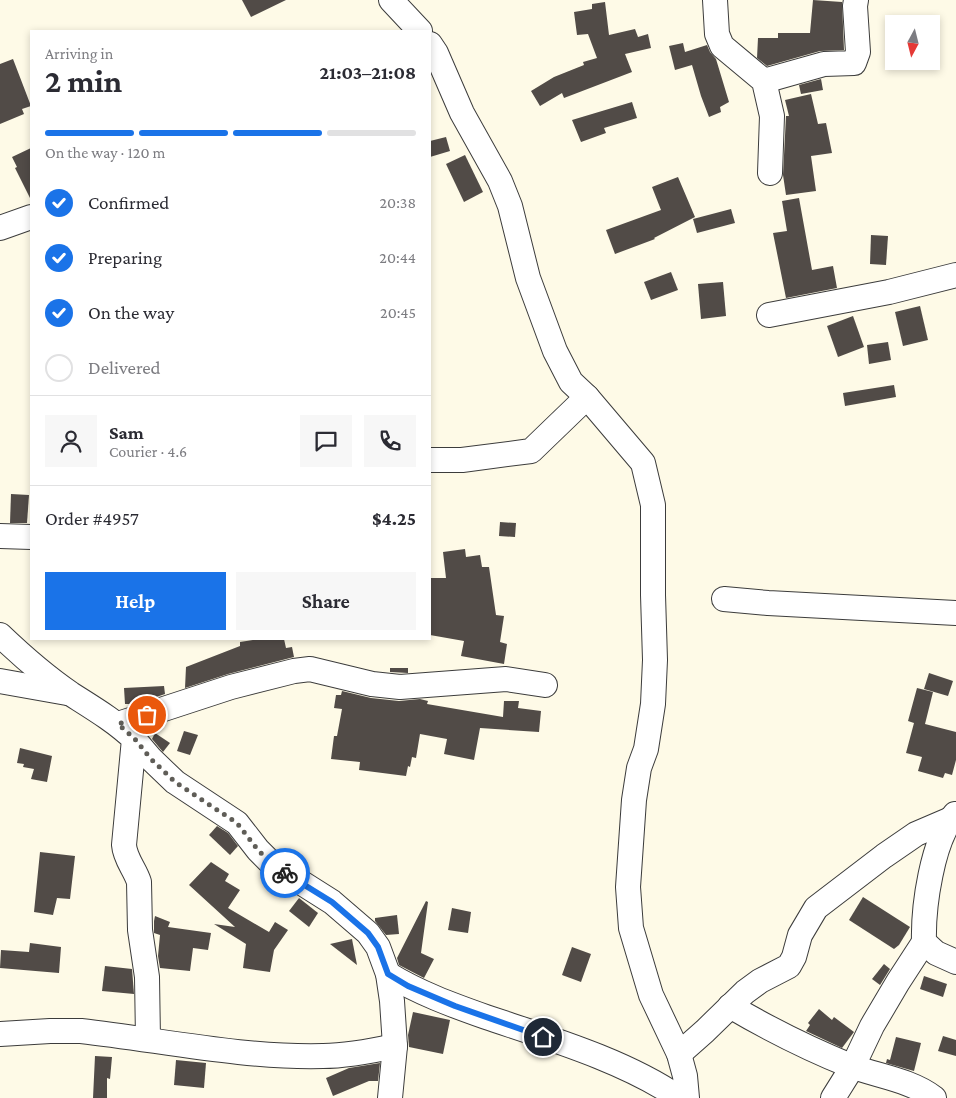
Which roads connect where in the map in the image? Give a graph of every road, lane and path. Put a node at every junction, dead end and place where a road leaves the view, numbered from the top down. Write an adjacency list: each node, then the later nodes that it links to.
1 (391, 0): 4 (street)
2 (715, 0): 6 (street)
3 (856, 0): 6 (street)
4 (419, 30)
5 (431, 45): 7 (street)
6 (764, 81): 8 (street)
7 (439, 86): 13 (street)
8 (770, 174)
9 (30, 218): 10 (street)
10 (0, 228)
11 (956, 275): 12 (street)
12 (769, 315)
13 (586, 397): 14 (street); 32 (street)
14 (431, 460)
15 (0, 536): 16 (street)
16 (30, 537)
17 (724, 599): 18 (street)
18 (956, 612)
19 (0, 635): 22 (street)
20 (0, 681): 22 (street)
21 (545, 685): 23 (street)
22 (71, 694): 23 (street)
23 (126, 731): 27 (street); 30 (street)
24 (953, 816): 25 (street); 28 (street)
25 (924, 942): 26 (street); 33 (street)
26 (956, 962)
27 (388, 974): 31 (street); 35 (street)
28 (730, 1006): 32 (street); 33 (street)
29 (0, 1034): 30 (street)
30 (148, 1039): 31 (street)
31 (395, 1046): 34 (street)
32 (679, 1054): 36 (street)
33 (853, 1066): 37 (street); 38 (street)
34 (390, 1098)
35 (679, 1098)
36 (686, 1098)
37 (833, 1098)
38 (934, 1098)

